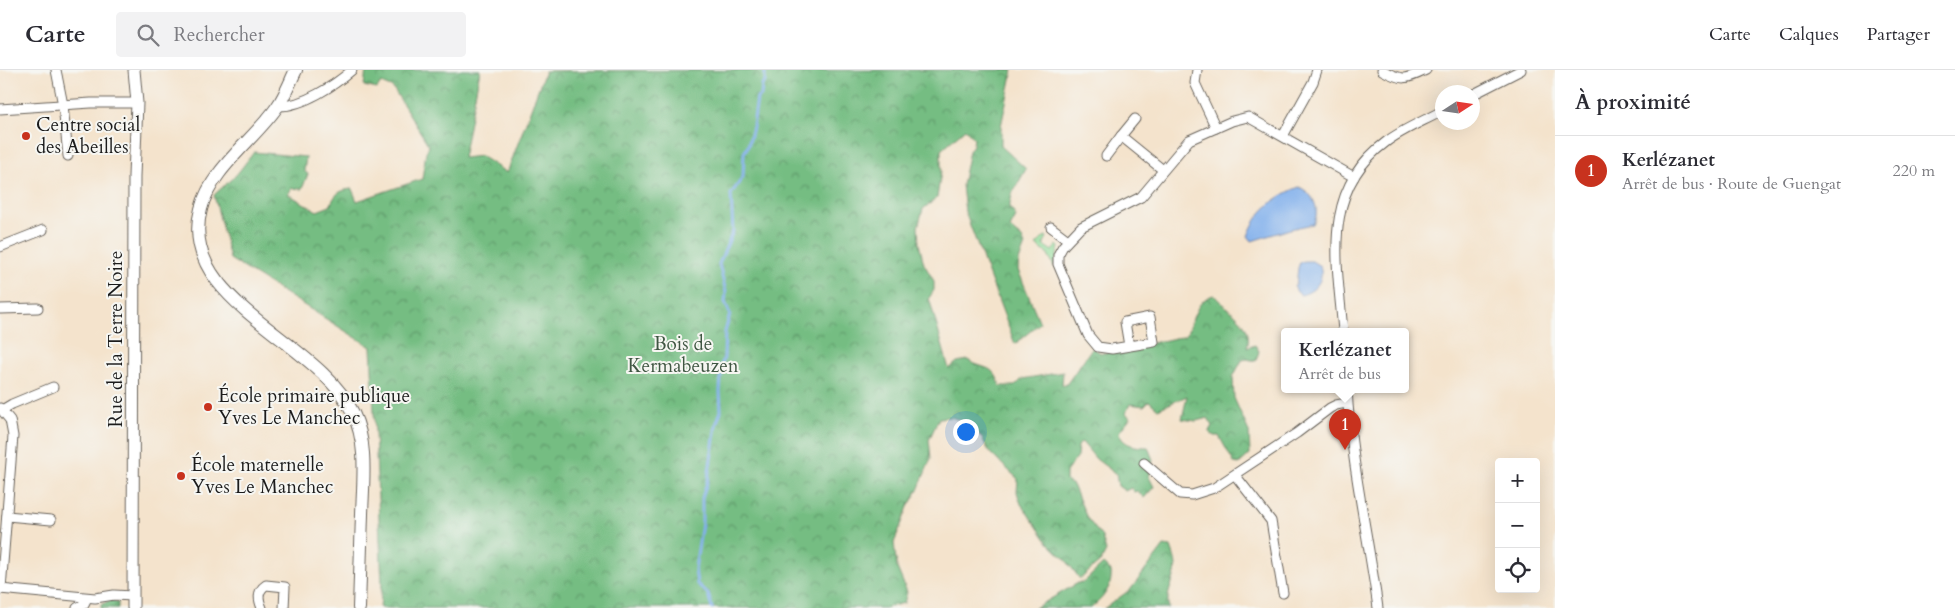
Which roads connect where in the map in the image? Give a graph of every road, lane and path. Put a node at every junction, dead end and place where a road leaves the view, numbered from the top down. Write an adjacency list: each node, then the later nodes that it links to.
1 (56, 70): 12 (street)
2 (134, 70): 11 (street, Rue de la Terre Noire)
3 (296, 70): 13 (main road)
4 (352, 70): 13 (street)
5 (1197, 70): 17 (street)
6 (1317, 70): 19 (street)
7 (1382, 70): 8 (street)
8 (1426, 70)
9 (1521, 70): 10 (street)
10 (1480, 91)
11 (137, 103): 12 (street); 43 (street, Rue de la Terre Noire)
12 (63, 105): 14 (street); 20 (street)
13 (278, 106): 47 (main road)
14 (0, 109)
15 (1435, 115): 23 (street)
16 (1135, 119): 18 (street)
17 (1216, 128): 19 (street); 22 (street)
18 (1121, 136): 21 (street); 22 (street)
19 (1283, 136): 23 (street)
20 (68, 156)
21 (1106, 156)
22 (1163, 170): 26 (street)
23 (1354, 177): 30 (street)
24 (1051, 227): 26 (street)
25 (43, 230): 27 (street)
26 (1068, 240): 31 (street)
27 (0, 247)
28 (38, 308): 29 (street)
29 (0, 309)
30 (1343, 328)
31 (1129, 346)
32 (53, 387): 35 (street)
33 (1346, 393): 34 (street)
34 (1347, 403): 37 (street); 48 (street)
35 (1, 409): 38 (street)
36 (1144, 463): 37 (street)
37 (1235, 475): 41 (street)
38 (7, 516): 39 (street); 40 (street)
39 (51, 520)
40 (1, 589): 42 (street)
41 (1283, 593)
42 (87, 598): 43 (street); 44 (street)
43 (133, 602)
44 (77, 608)
45 (262, 608): 46 (street)
46 (284, 608)
47 (359, 608)
48 (1378, 608)

